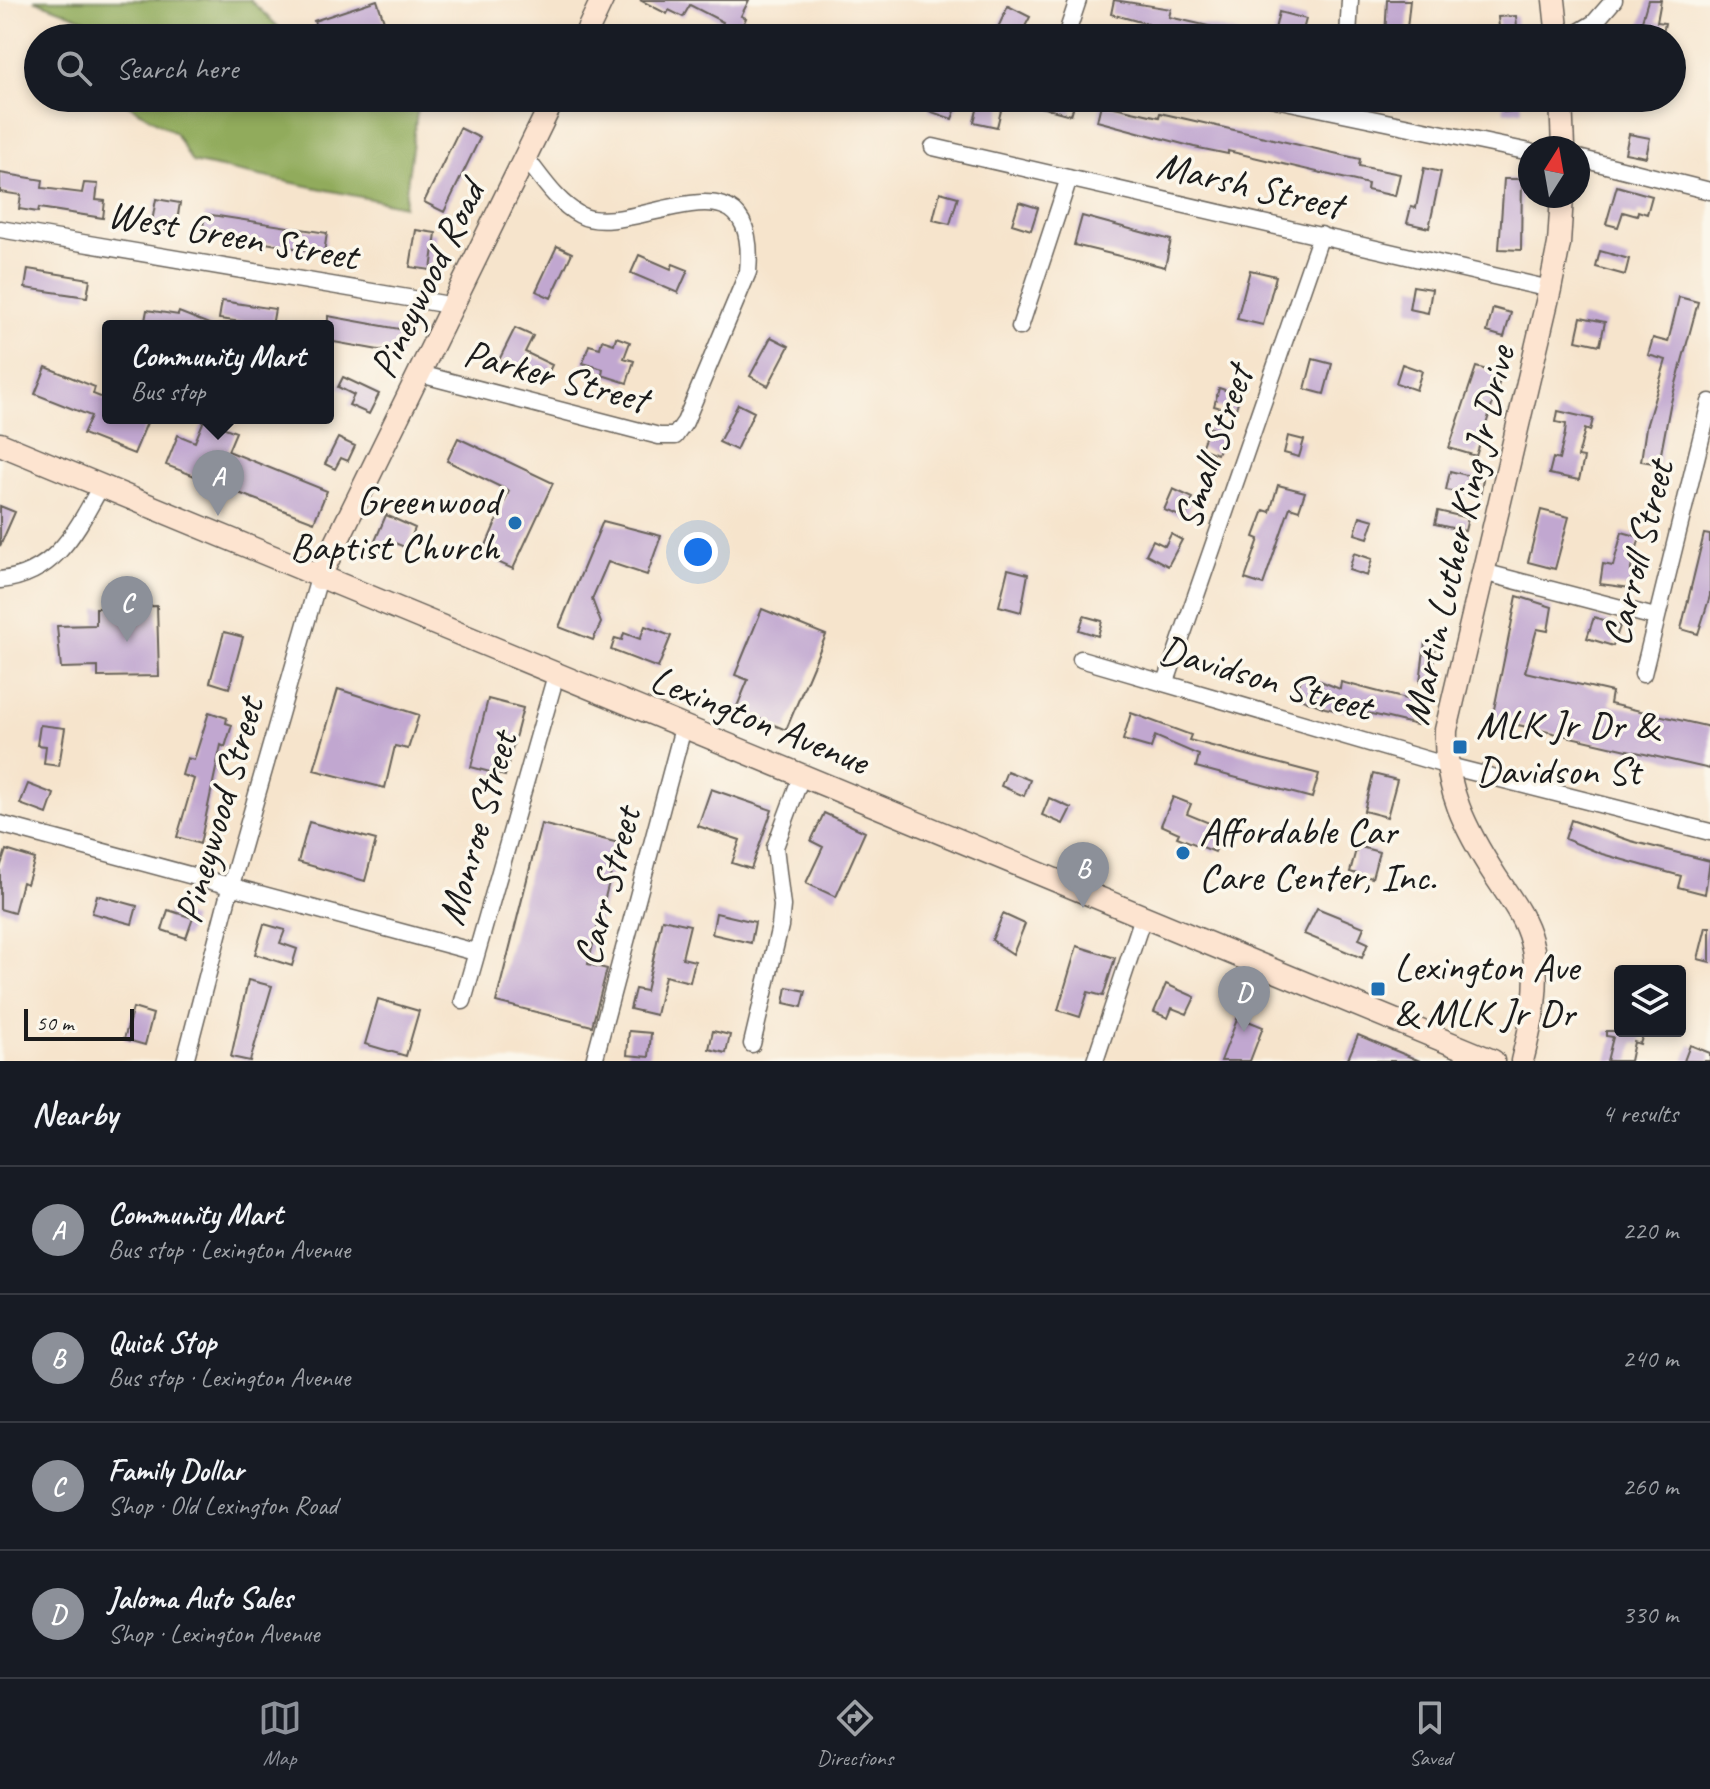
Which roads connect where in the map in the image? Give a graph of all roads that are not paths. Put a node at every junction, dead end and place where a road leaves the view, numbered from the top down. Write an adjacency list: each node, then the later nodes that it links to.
1 (602, 0): 6 (main road)
2 (1078, 0): 7 (street)
3 (1350, 0): 8 (street)
4 (1554, 0): 9 (main road)
5 (1614, 0): 10 (street)
6 (591, 24)
7 (1070, 24)
8 (1349, 24)
9 (1557, 24)
10 (1592, 24)
11 (547, 112): 17 (main road, Pineywood Road)
12 (1363, 112): 16 (street)
13 (1562, 112): 14 (main road)
14 (1563, 136)
15 (933, 147): 19 (street, Marsh Street)
16 (1518, 149)
17 (525, 157): 25 (main road, Pineywood Road); 27 (street, Parker Street)
18 (1590, 161): 20 (street)
19 (1069, 178): 23 (street, Marsh Street); 26 (street)
20 (1710, 191)
21 (1561, 208): 24 (main road, Martin Luther King Jr Drive)
22 (0, 229): 25 (street, West Green Street)
23 (1321, 235): 24 (street, Marsh Street); 38 (street, Small Street)
24 (1550, 289): 31 (main road, Martin Luther King Jr Drive)
25 (455, 306): 27 (main road, Pineywood Road)
26 (1020, 327)
27 (420, 374): 32 (main road, Pineywood Road)
28 (1710, 402): 34 (street, Carroll Street)
29 (0, 444): 30 (main road, Lexington Avenue)
30 (101, 486): 32 (main road, Lexington Avenue); 33 (street)
31 (1483, 572): 34 (street); 40 (main road, Martin Luther King Jr Drive)
32 (319, 578): 37 (main road, Lexington Avenue); 44 (street, Pineywood Street)
33 (0, 580)
34 (1655, 617): 36 (street, Carroll Street)
35 (1081, 659): 38 (street, Davidson Street)
36 (1643, 674)
37 (556, 675): 39 (main road, Lexington Avenue); 46 (street, Monroe Street)
38 (1166, 682): 40 (street, Davidson Street)
39 (683, 728): 41 (main road, Lexington Avenue); 50 (street, Carr Street)
40 (1445, 765): 43 (street, Davidson Street); 53 (main road, Martin Luther King Jr Drive)
41 (802, 774): 45 (main road, Lexington Avenue); 48 (street)
42 (0, 824): 44 (street)
43 (1710, 832)
44 (231, 885): 46 (street); 49 (street, Pineywood Street)
45 (1143, 917): 51 (street); 52 (main road, Lexington Avenue)
46 (475, 952): 47 (street, Monroe Street)
47 (463, 1001)
48 (752, 1044)
49 (185, 1061)
50 (594, 1061)
51 (1095, 1061)
52 (1493, 1061)
53 (1522, 1061)

